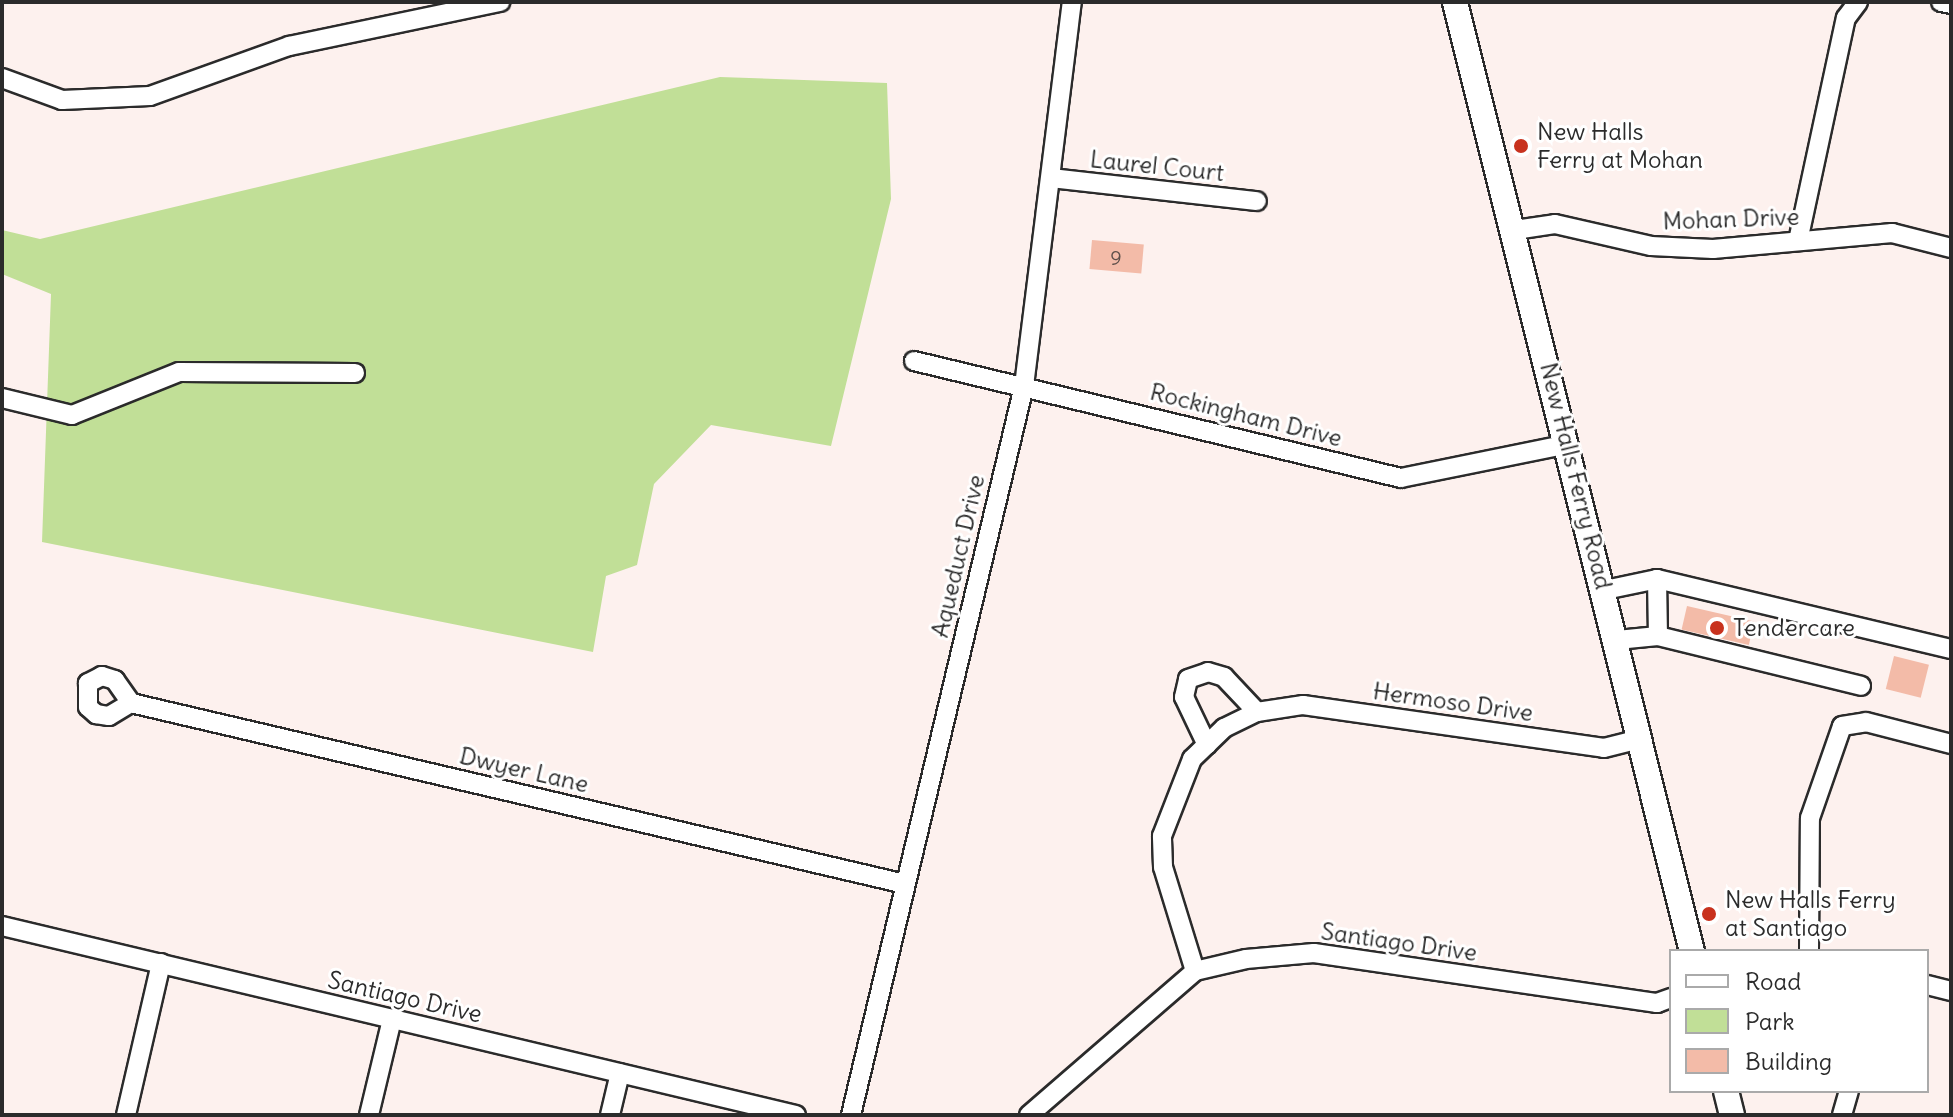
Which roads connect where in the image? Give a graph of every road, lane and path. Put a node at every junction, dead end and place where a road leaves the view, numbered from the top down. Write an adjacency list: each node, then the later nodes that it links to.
1 (500, 2): 7 (street)
2 (1072, 2): 8 (street, Aqueduct Drive)
3 (1455, 2): 10 (main road, New Halls Ferry Road)
4 (1858, 2): 11 (street)
5 (1941, 2): 6 (street)
6 (1951, 4)
7 (2, 78)
8 (1051, 178): 9 (street, Laurel Court); 15 (street, Aqueduct Drive)
9 (1257, 201)
10 (1515, 230): 11 (street, Mohan Drive); 17 (main road, New Halls Ferry Road)
11 (1798, 241): 12 (street, Mohan Drive)
12 (1951, 248)
13 (914, 361): 15 (street, Rockingham Drive)
14 (355, 373): 16 (street)
15 (1024, 386): 17 (street, Rockingham Drive); 29 (street, Aqueduct Drive)
16 (2, 398)
17 (1568, 444): 19 (main road, New Halls Ferry Road)
18 (1657, 579): 19 (street); 20 (street); 22 (street)
19 (1605, 590): 21 (main road, New Halls Ferry Road)
20 (1658, 636): 21 (street); 23 (street)
21 (1617, 640): 26 (main road, New Halls Ferry Road)
22 (1951, 649)
23 (1861, 686)
24 (131, 703): 29 (street, Dwyer Lane)
25 (1257, 712): 26 (street, Hermoso Drive); 28 (street, Hermoso Drive); 28 (street)
26 (1641, 739): 31 (main road, New Halls Ferry Road)
27 (1951, 744): 32 (street)
28 (1207, 745): 34 (street, Hermoso Drive)
29 (905, 884): 46 (street, Aqueduct Drive)
30 (2, 926): 33 (street, Santiago Drive)
31 (1692, 949)
32 (1809, 949)
33 (161, 963): 38 (street, Santiago Drive); 42 (street)
34 (1195, 971): 37 (street, Santiago Drive); 47 (street)
35 (1929, 986): 36 (street)
36 (1951, 991)
37 (1669, 999)
38 (392, 1019): 39 (street, Santiago Drive); 43 (street)
39 (620, 1073): 44 (street); 45 (street, Santiago Drive)
40 (1726, 1093): 48 (main road)
41 (1848, 1093): 49 (street)
42 (126, 1115)
43 (369, 1115)
44 (610, 1115)
45 (796, 1115)
46 (851, 1115)
47 (1029, 1115)
48 (1732, 1115)
49 (1842, 1115)

